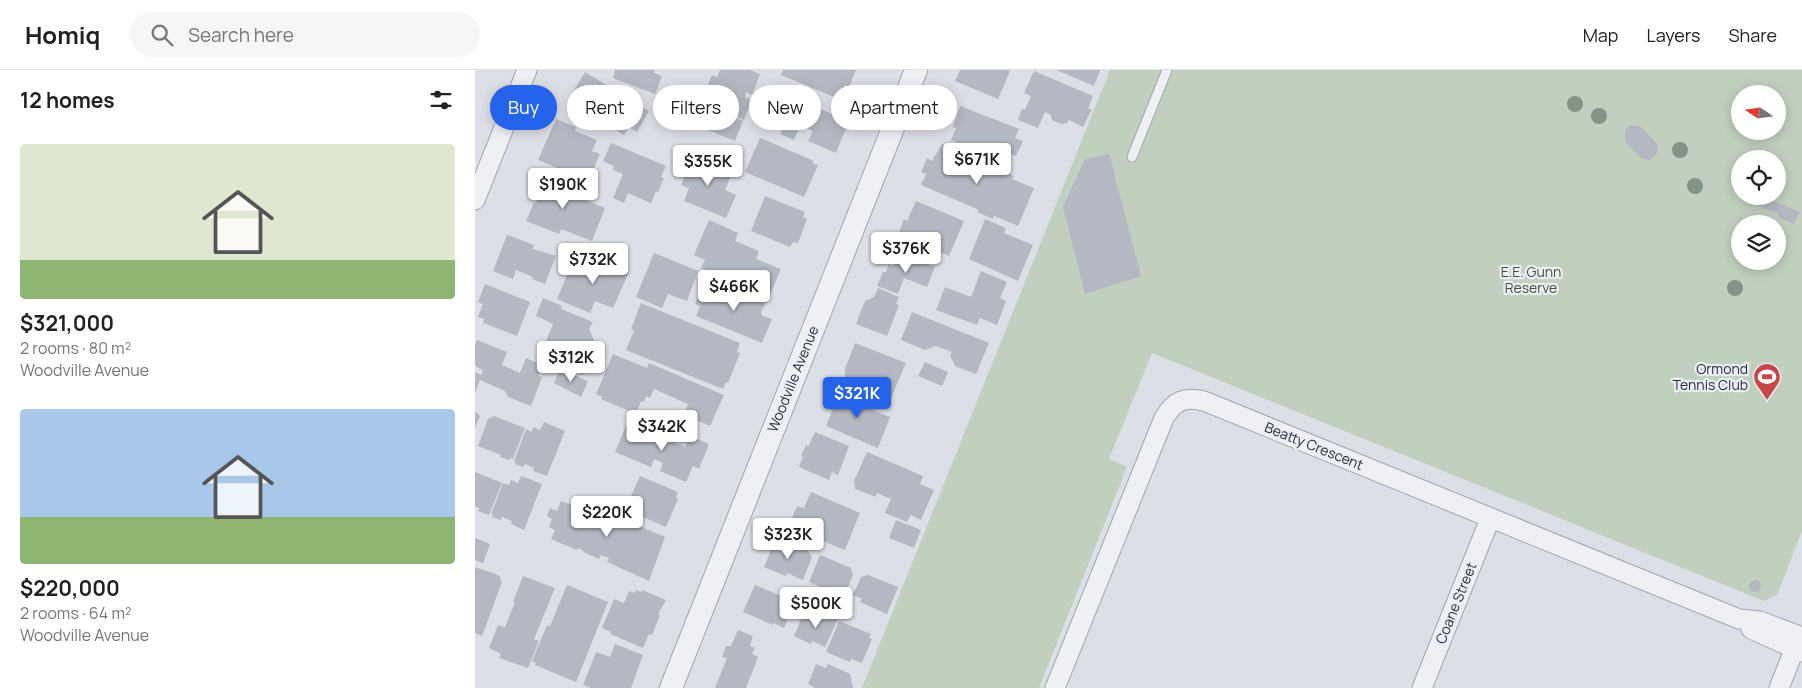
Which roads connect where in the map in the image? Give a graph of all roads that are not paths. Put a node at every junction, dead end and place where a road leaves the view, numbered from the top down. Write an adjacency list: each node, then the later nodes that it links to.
1 (527, 70): 5 (street)
2 (916, 70): 8 (street, Woodville Avenue)
3 (1167, 70): 4 (lane)
4 (1132, 157)
5 (475, 200)
6 (1490, 519): 7 (street, Beatty Crescent); 9 (street, Beatty Crescent); 10 (street, Coane Street)
7 (1800, 641): 11 (street)
8 (671, 688)
9 (1055, 688)
10 (1422, 688)
11 (1779, 688)

